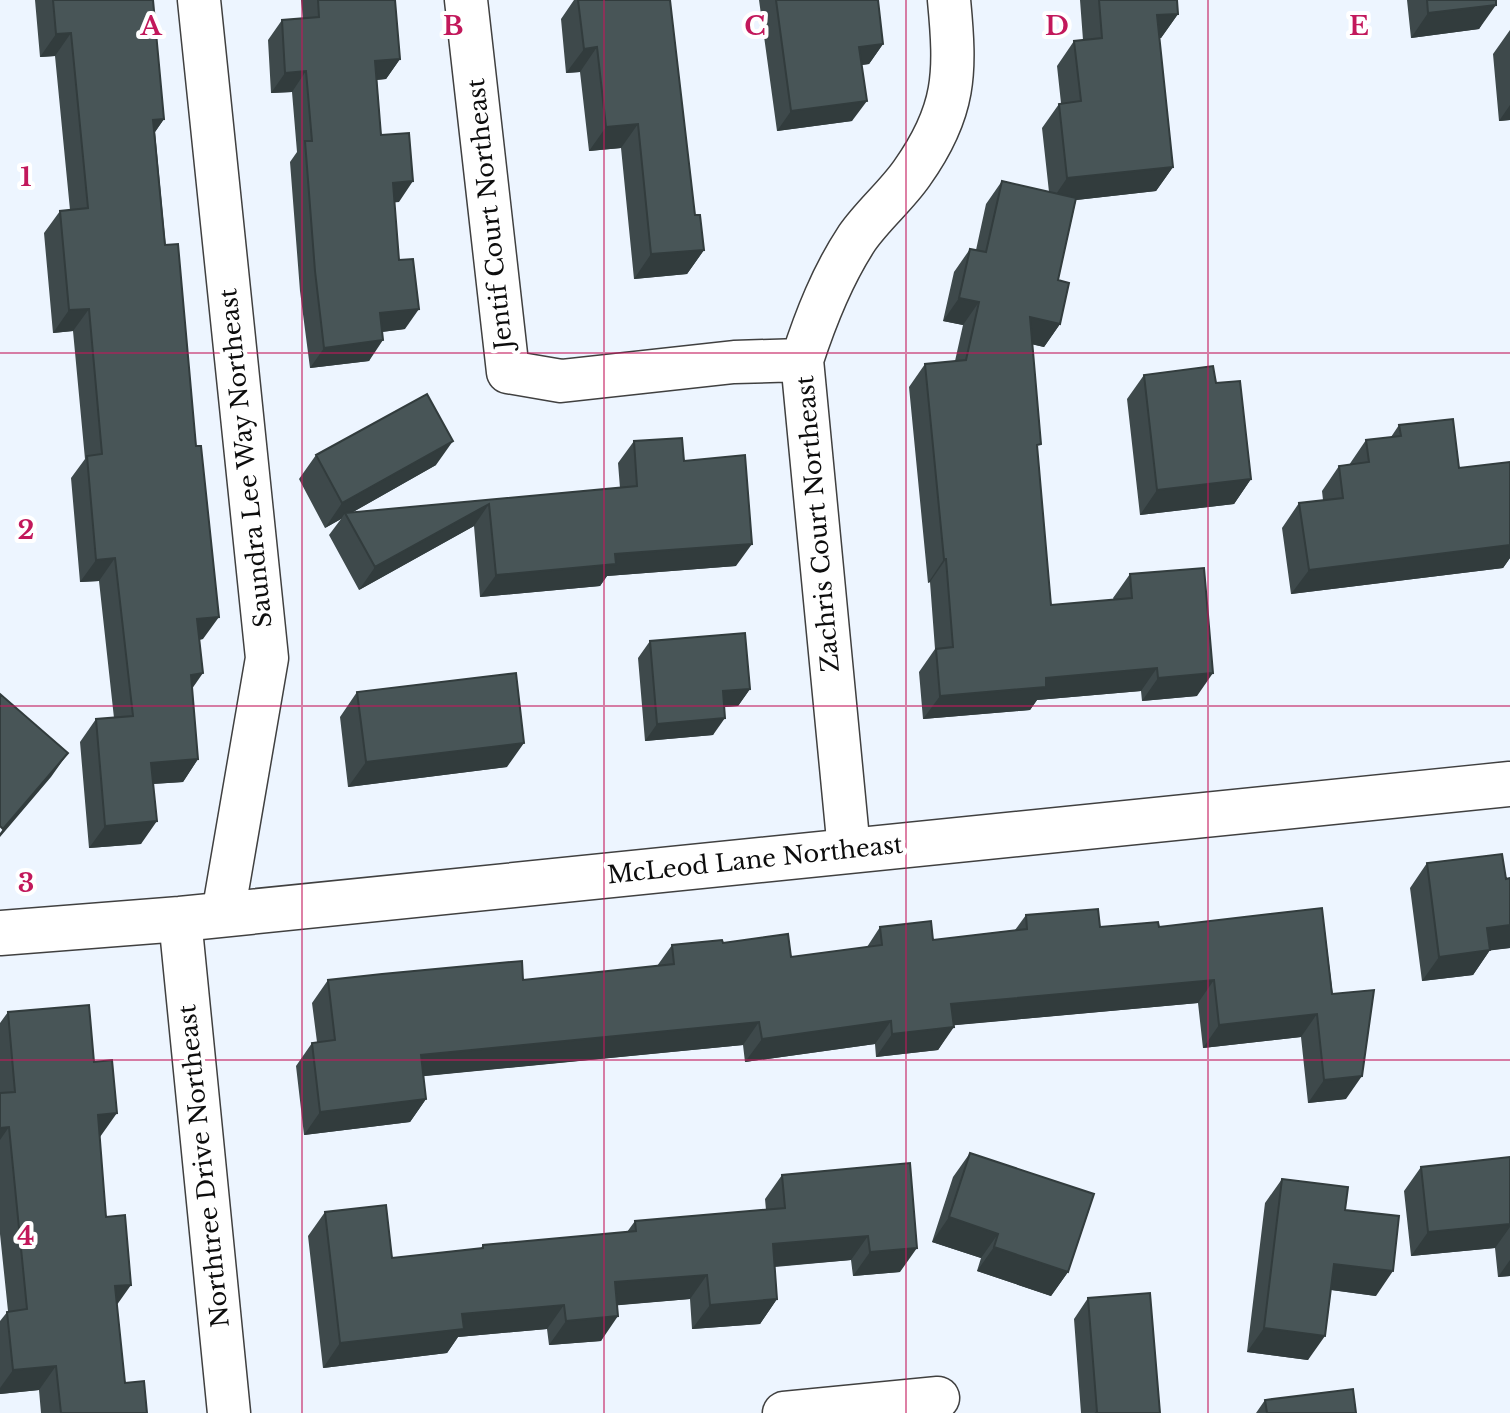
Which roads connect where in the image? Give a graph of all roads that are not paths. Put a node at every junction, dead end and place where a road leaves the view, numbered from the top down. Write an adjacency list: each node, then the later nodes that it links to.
1 (199, 0): 7 (street, Saundra Lee Way Northeast)
2 (466, 0): 4 (street, Jentif Court Northeast)
3 (949, 0): 4 (street, Zachris Court Northeast)
4 (802, 360): 6 (street, Zachris Court Northeast)
5 (1510, 784): 6 (street, McLeod Lane Northeast)
6 (849, 850): 7 (street, McLeod Lane Northeast)
7 (223, 914): 8 (street, McLeod Lane Northeast)
8 (180, 919): 9 (street, McLeod Lane Northeast); 11 (street, Northtree Drive Northeast)
9 (0, 933)
10 (938, 1398): 12 (street)
11 (229, 1413)
12 (784, 1413)

